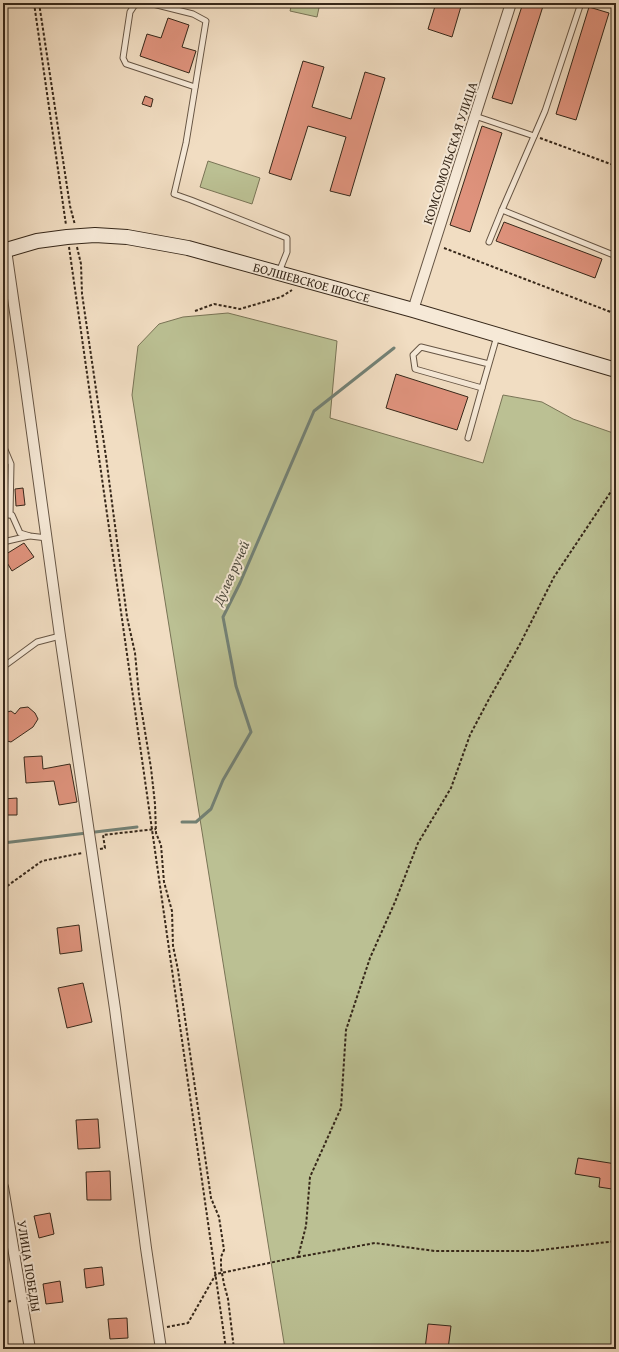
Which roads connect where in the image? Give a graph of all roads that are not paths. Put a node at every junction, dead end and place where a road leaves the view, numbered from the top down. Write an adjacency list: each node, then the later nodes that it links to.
1 (136, 3): 5 (lane)
2 (149, 3): 5 (lane)
3 (511, 3): 6 (street, КОМСОМОЛЬСКАЯ УЛИЦА)
4 (580, 3): 7 (lane)
5 (195, 88): 12 (lane)
6 (475, 116): 7 (lane); 13 (street, КОМСОМОЛЬСКАЯ УЛИЦА)
7 (534, 136): 8 (lane)
8 (502, 210): 9 (lane); 11 (lane)
9 (489, 242)
10 (5, 249): 12 (main road, БОЛШЕВСКОЕ ШОССЕ); 23 (street)
11 (616, 256)
12 (278, 273): 13 (main road, БОЛШЕВСКОЕ ШОССЕ)
13 (413, 310): 14 (main road, БОЛШЕВСКОЕ ШОССЕ)
14 (498, 335): 15 (lane); 16 (main road, БОЛШЕВСКОЕ ШОССЕ)
15 (489, 364): 17 (lane); 17 (lane)
16 (616, 370)
17 (482, 388): 18 (lane)
18 (468, 438)
19 (3, 445): 21 (lane)
20 (3, 515): 21 (lane)
21 (10, 515): 22 (lane)
22 (30, 536): 23 (lane); 24 (lane)
23 (47, 538): 25 (street)
24 (3, 542)
25 (60, 636): 26 (lane); 29 (street)
26 (3, 667)
27 (3, 1186): 28 (street, УЛИЦА ПОБЕДЫ)
28 (30, 1349)
29 (161, 1349)

